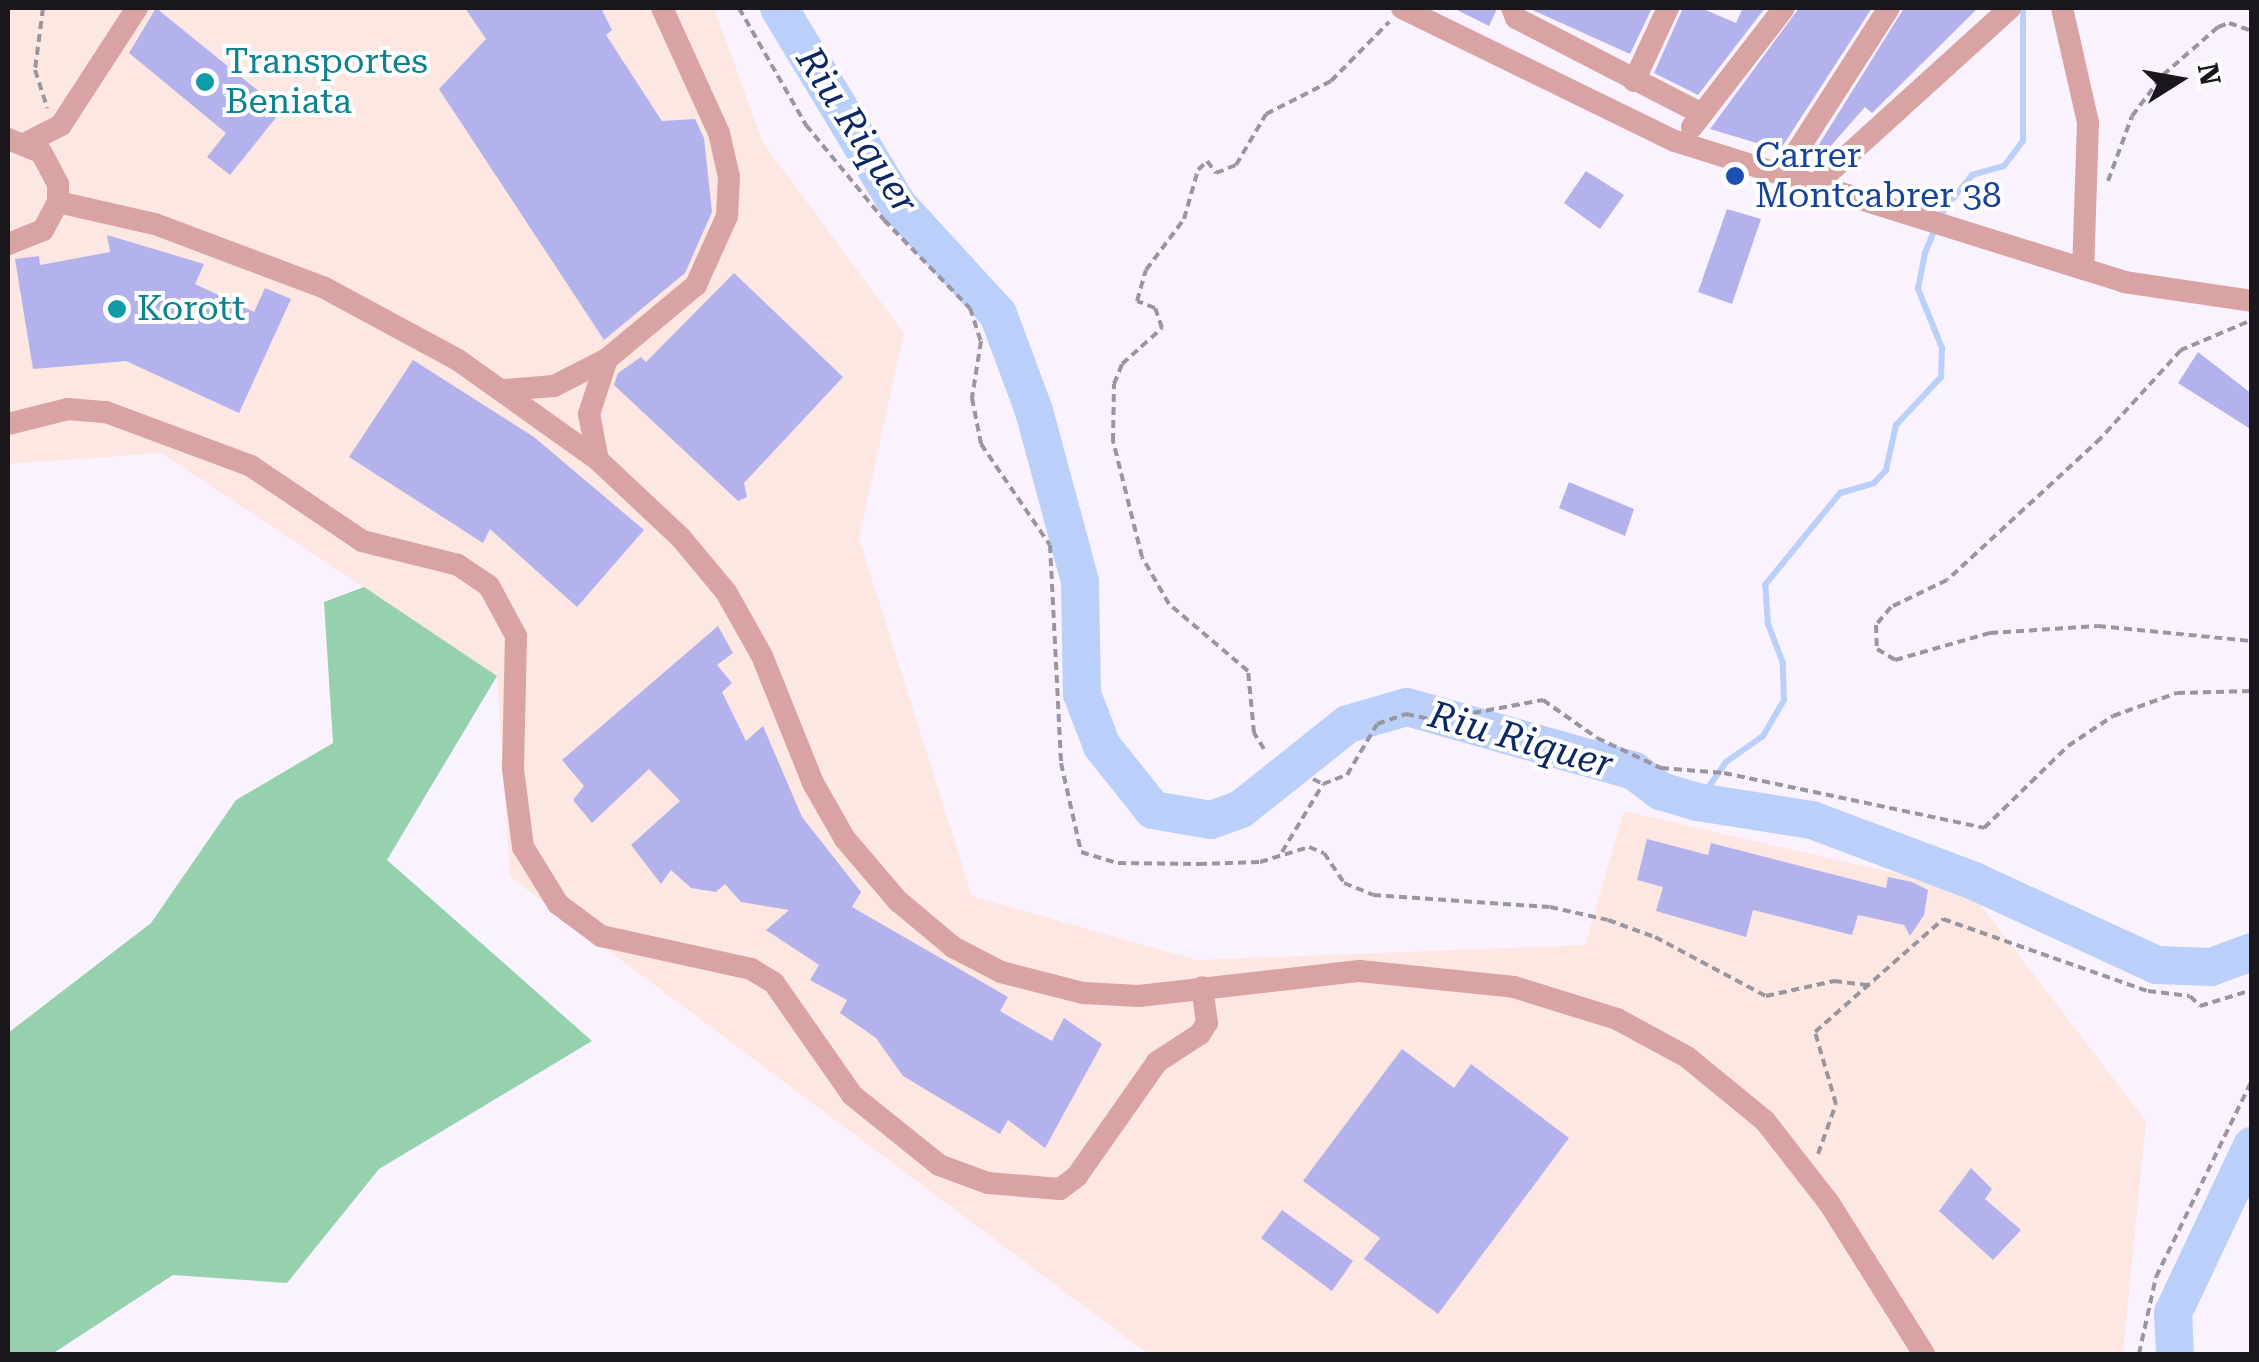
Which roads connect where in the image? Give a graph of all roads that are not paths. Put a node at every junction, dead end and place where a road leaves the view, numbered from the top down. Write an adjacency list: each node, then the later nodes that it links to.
1 (137, 8): 12 (street)
2 (662, 8): 20 (street)
3 (1402, 8): 13 (street)
4 (1668, 8): 10 (street)
5 (1784, 8): 11 (street)
6 (1890, 8): 14 (street)
7 (2062, 8): 18 (street)
8 (1511, 10): 10 (street)
9 (2004, 11): 15 (street)
10 (1634, 81): 11 (street)
11 (1698, 112): 13 (street)
12 (17, 141): 16 (street)
13 (1686, 144): 14 (street)
14 (1783, 173): 15 (street)
15 (1816, 184): 18 (street)
16 (58, 202): 17 (street); 21 (street)
17 (8, 244)
18 (2073, 266): 19 (street)
19 (2252, 301)
20 (607, 359): 21 (street); 23 (street)
21 (504, 390): 23 (street)
22 (8, 424): 24 (street)
23 (598, 460): 24 (street)
24 (1202, 987): 25 (street)
25 (1924, 1354)

